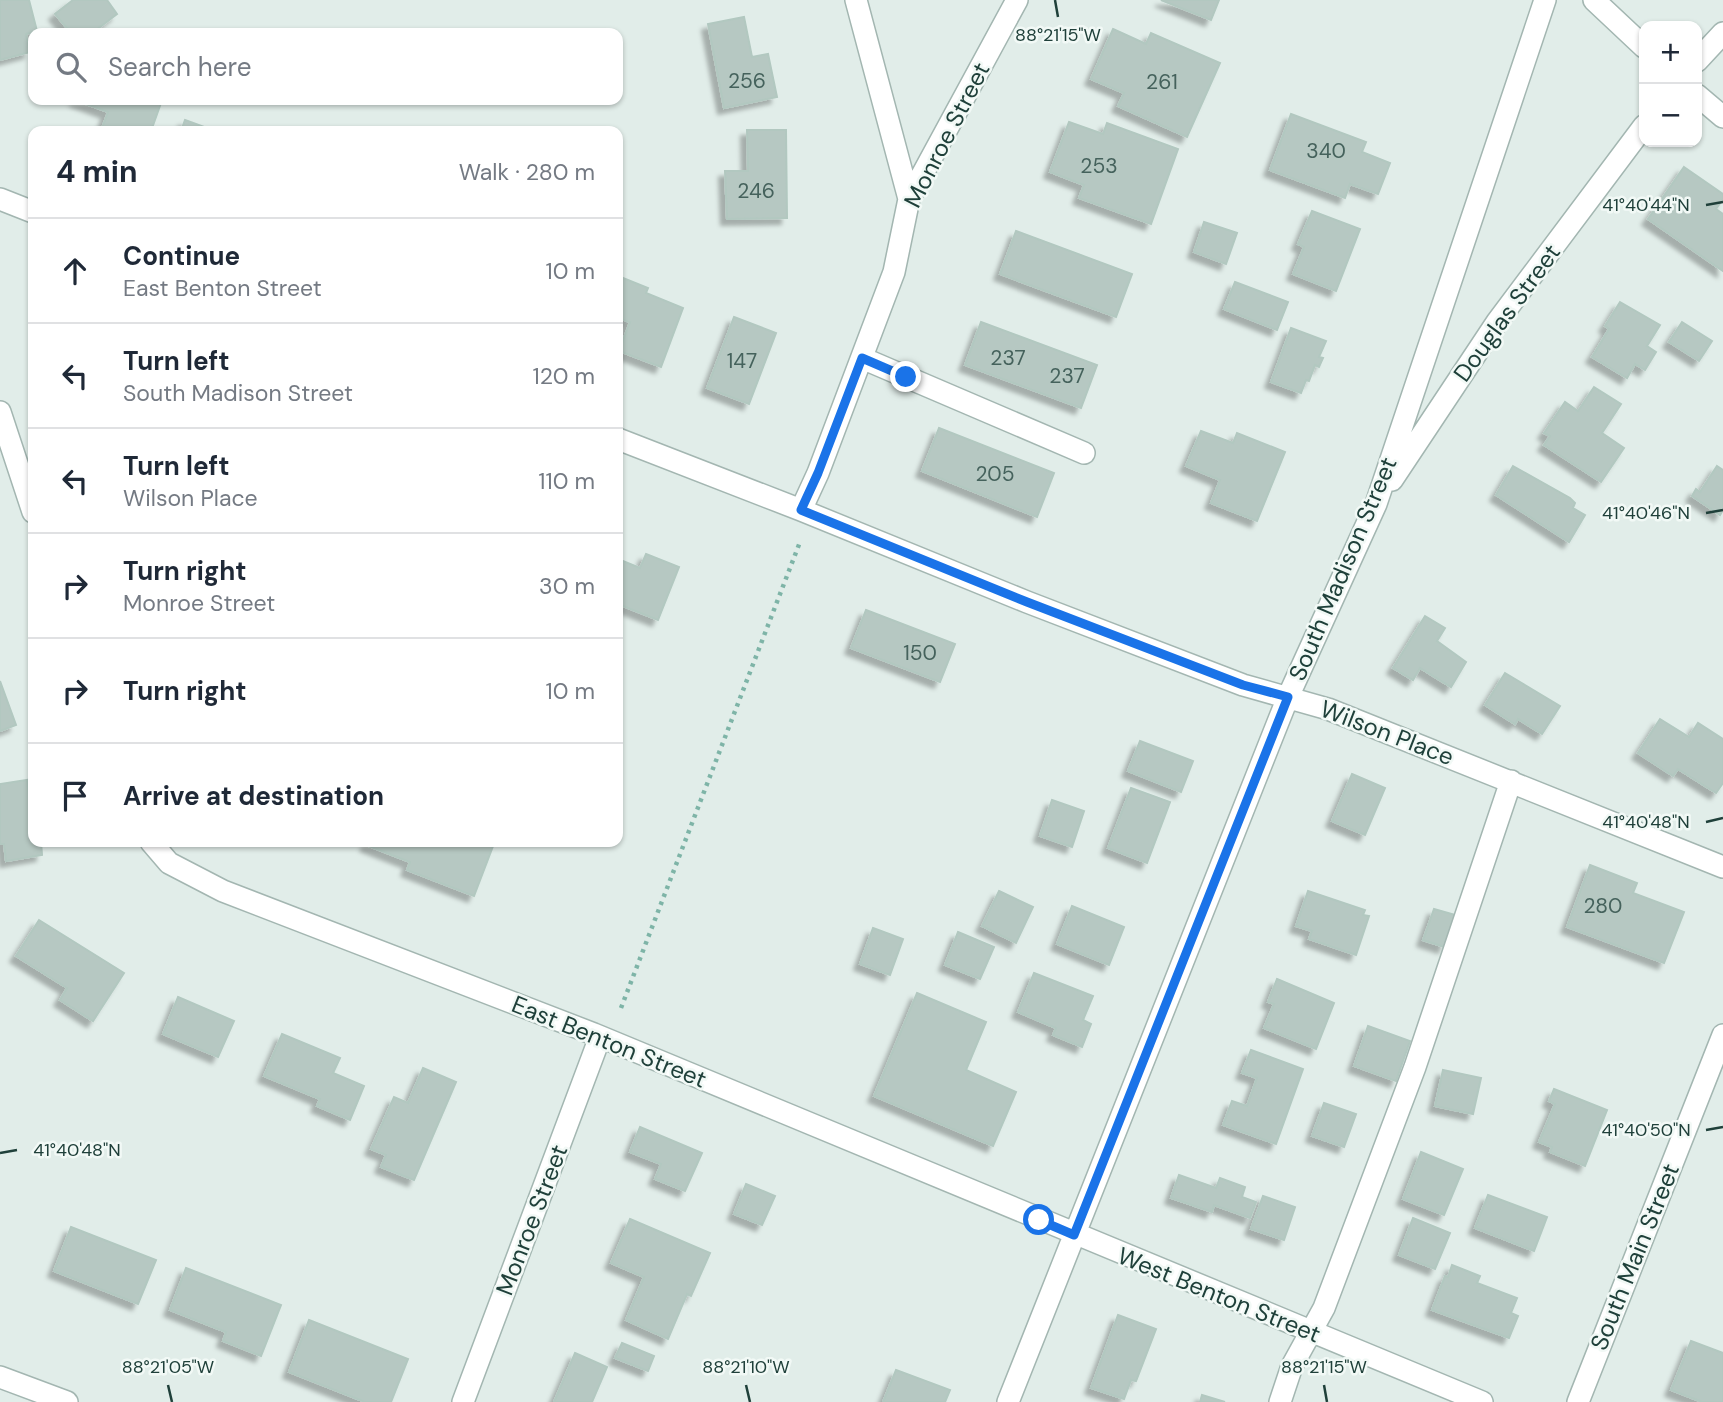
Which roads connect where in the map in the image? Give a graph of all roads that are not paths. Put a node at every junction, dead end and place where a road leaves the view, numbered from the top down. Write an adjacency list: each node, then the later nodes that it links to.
1 (856, 0): 12 (street)
2 (1017, 0): 12 (street, Monroe Street)
3 (1545, 0): 19 (street, South Madison Street)
4 (1594, 0): 6 (street)
5 (1723, 33): 7 (street)
6 (1639, 42)
7 (1702, 56)
8 (1702, 99): 9 (street)
9 (1723, 117)
10 (1639, 133): 19 (street, Douglas Street)
11 (0, 199): 13 (street)
12 (909, 199): 14 (street, Monroe Street)
13 (28, 210)
14 (862, 358): 17 (street); 20 (street, Monroe Street)
15 (0, 412): 18 (street)
16 (623, 441): 20 (street, Wilson Place)
17 (1084, 453)
18 (28, 497)
19 (1376, 504): 21 (street, South Madison Street)
20 (801, 510): 21 (street, Wilson Place)
21 (1288, 697): 22 (street, Wilson Place); 27 (street, South Madison Street)
22 (1511, 781): 24 (street, Wilson Place); 28 (street)
23 (155, 847): 26 (street, East Benton Street)
24 (1723, 867)
25 (1723, 1035): 35 (street, South Main Street)
26 (600, 1037): 27 (street, East Benton Street); 31 (street, Monroe Street)
27 (1074, 1235): 28 (street, West Benton Street); 32 (street, South Madison Street)
28 (1310, 1332): 33 (street); 34 (street, West Benton Street)
29 (0, 1377): 30 (street)
30 (67, 1402)
31 (463, 1402)
32 (1008, 1402)
33 (1280, 1402)
34 (1482, 1402)
35 (1578, 1402)

